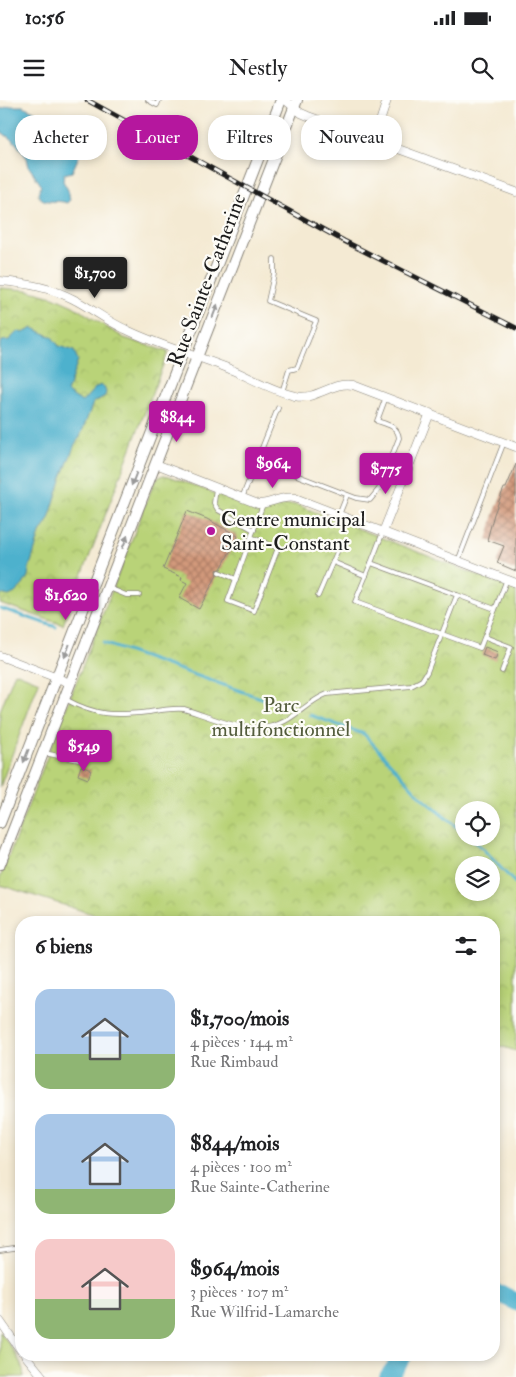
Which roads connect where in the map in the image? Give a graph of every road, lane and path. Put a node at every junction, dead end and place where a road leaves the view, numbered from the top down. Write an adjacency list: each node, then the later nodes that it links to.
1 (148, 100): 2 (lane)
2 (159, 100)
3 (280, 100): 13 (street, Rue Sainte-Catherine)
4 (285, 100): 6 (street)
5 (387, 100): 8 (street)
6 (295, 104): 7 (street); 14 (street, Rue Sainte-Catherine, one-way to 6)
7 (307, 115)
8 (382, 115)
9 (402, 150): 10 (street)
10 (516, 192)
11 (274, 259): 15 (lane)
12 (0, 281): 13 (street)
13 (183, 351): 14 (street); 49 (street, Rue Sainte-Catherine, one-way to 49)
14 (197, 357): 15 (street); 22 (street, Rue Sainte-Catherine)
15 (282, 392): 16 (street)
16 (386, 397): 18 (street); 24 (lane)
17 (278, 408): 21 (lane)
18 (430, 413): 19 (street); 29 (street)
19 (504, 442): 20 (street); 32 (lane)
20 (516, 447)
21 (257, 460): 24 (lane); 25 (lane)
22 (156, 464): 23 (street); 40 (street, Rue Sainte-Catherine, one-way to 22)
23 (216, 488): 25 (street); 28 (lane)
24 (347, 495): 27 (lane)
25 (242, 498): 26 (street)
26 (263, 504): 27 (street); 28 (lane)
27 (339, 514): 29 (street)
28 (254, 530): 30 (lane)
29 (384, 532): 32 (street); 34 (lane)
30 (251, 537): 37 (lane); 37 (lane)
31 (340, 545): 33 (lane)
32 (458, 560): 38 (street)
33 (333, 562): 36 (lane); 43 (lane)
34 (371, 563): 36 (lane); 42 (lane)
35 (219, 572): 37 (lane)
36 (366, 576): 45 (lane)
37 (236, 579)
38 (507, 579): 39 (street); 44 (lane)
39 (516, 583)
40 (106, 588): 41 (lane); 50 (street, Rue Sainte-Catherine)
41 (139, 595)
42 (457, 595): 44 (lane); 45 (lane)
43 (318, 596)
44 (495, 609): 46 (lane)
45 (442, 634): 46 (lane); 51 (lane)
46 (485, 637): 48 (lane)
47 (0, 656): 49 (street)
48 (502, 671)
49 (56, 678): 50 (street); 54 (street, Rue Sainte-Catherine, one-way to 54)
50 (70, 683): 51 (street, Rue Sainte-Catherine)
51 (65, 699): 53 (street, Rue Sainte-Catherine)
52 (94, 739): 53 (lane)
53 (44, 753): 55 (street, Rue Sainte-Catherine)
54 (0, 823)
55 (0, 864)
56 (15, 1248): 57 (lane)
57 (0, 1250)
58 (0, 1321): 59 (street)
59 (15, 1342)
60 (30, 1361): 61 (street)
61 (43, 1377)

